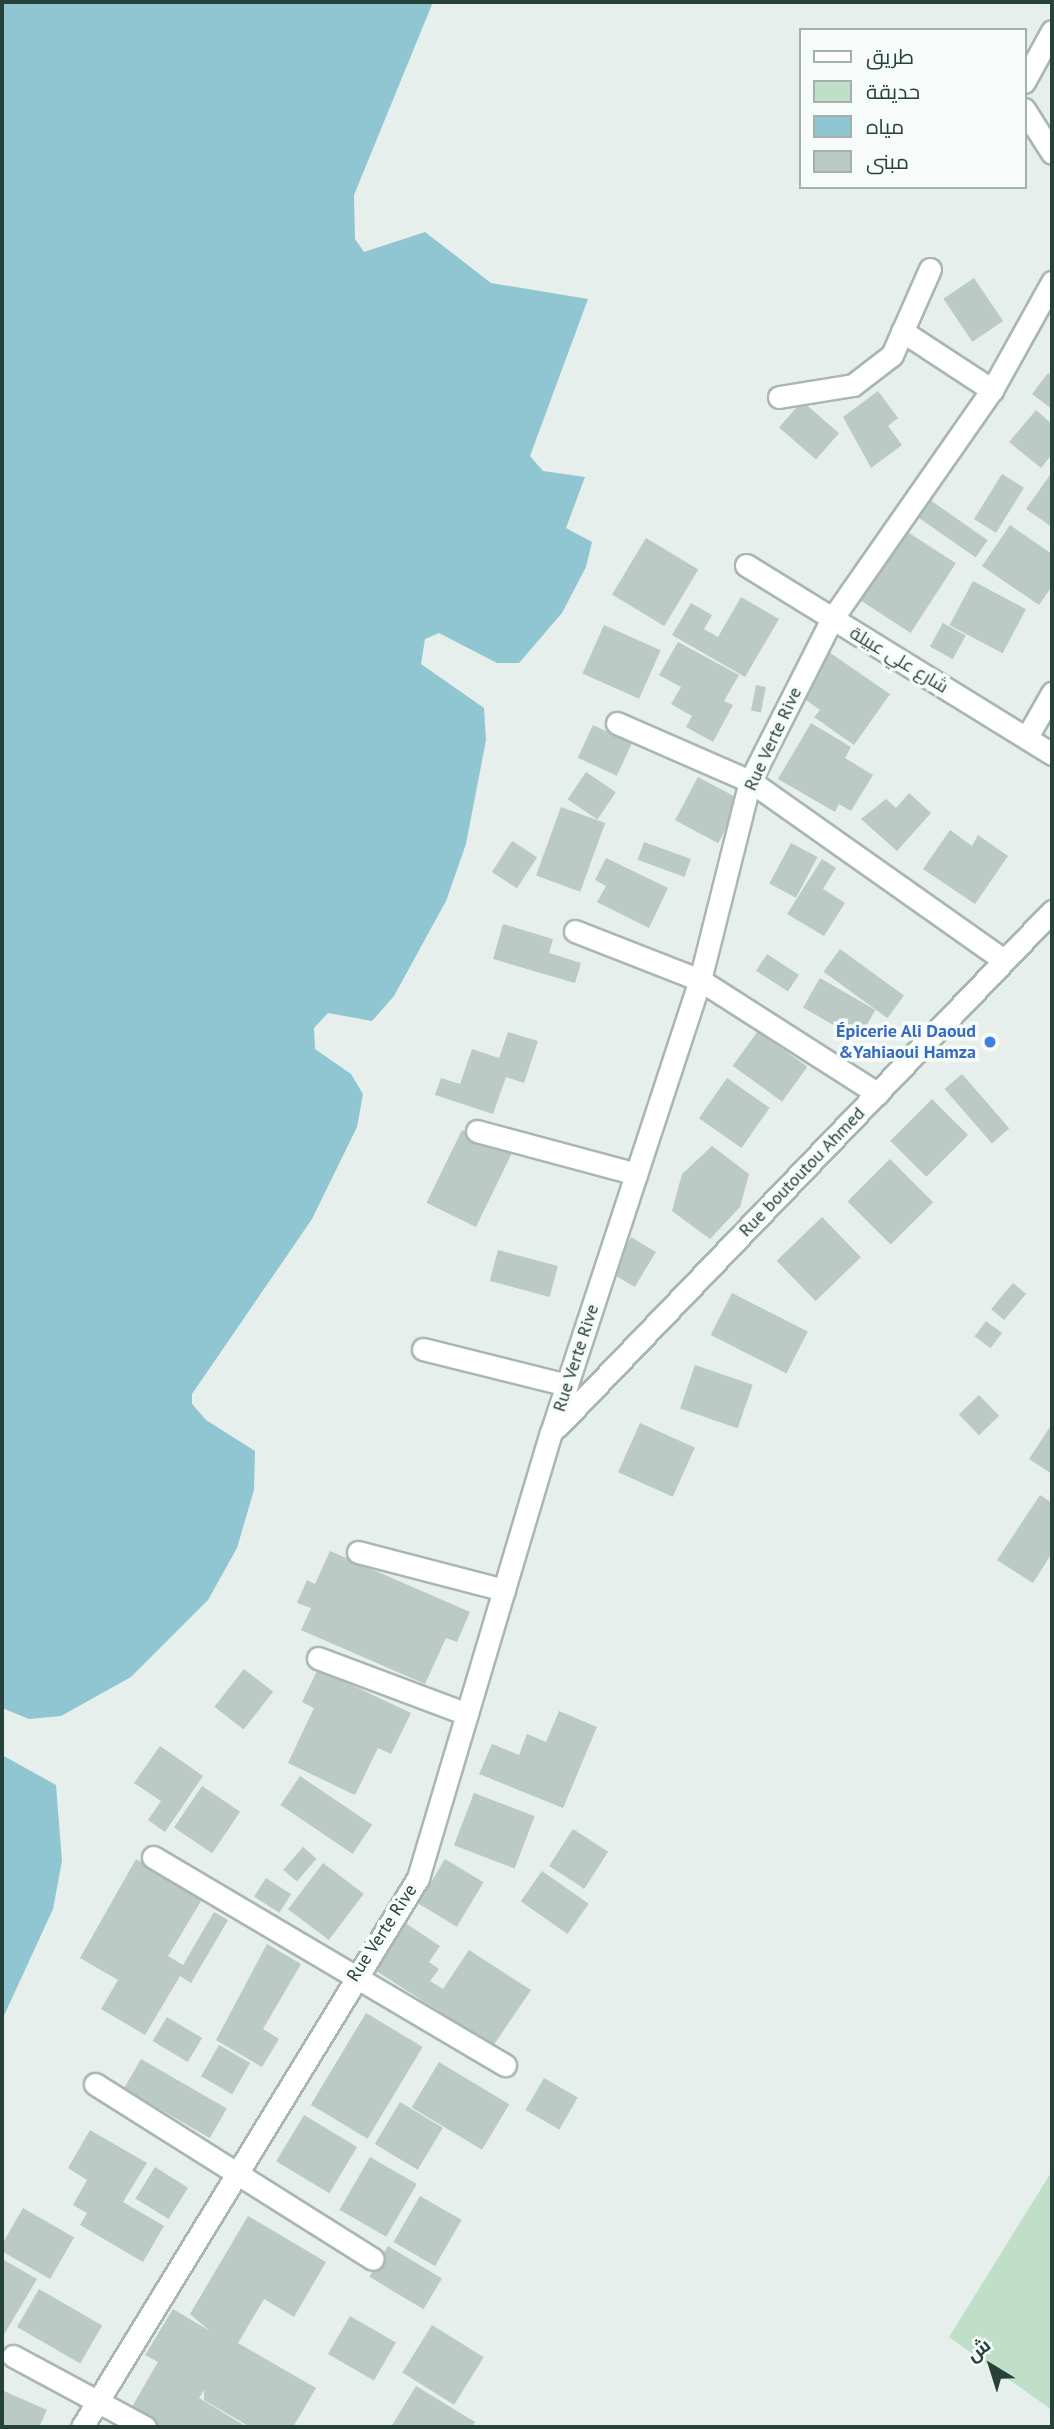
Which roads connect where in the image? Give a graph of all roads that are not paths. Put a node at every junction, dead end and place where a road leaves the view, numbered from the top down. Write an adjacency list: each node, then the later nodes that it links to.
1 (1052, 31): 2 (street)
2 (1026, 78)
3 (1026, 112): 4 (street)
4 (1052, 153)
5 (930, 269): 7 (street)
6 (1052, 282): 8 (street, Rue Verte Rive)
7 (902, 331): 8 (street); 9 (street)
8 (992, 390): 11 (street, Rue Verte Rive)
9 (779, 397)
10 (747, 565): 11 (street, شارع علي عبيلة)
11 (831, 619): 14 (street, شارع علي عبيلة); 16 (street, Rue Verte Rive)
12 (1052, 692): 14 (street)
13 (617, 723): 16 (street)
14 (1027, 737): 15 (street, شارع علي عبيلة)
15 (1052, 754)
16 (750, 781): 19 (street); 20 (street, Rue Verte Rive)
17 (1052, 911): 19 (street, Rue boutoutou Ahmed)
18 (575, 931): 20 (street)
19 (1004, 960): 21 (street, Rue boutoutou Ahmed)
20 (700, 980): 21 (street); 23 (street, Rue Verte Rive)
21 (878, 1094): 26 (street, Rue boutoutou Ahmed)
22 (477, 1131): 23 (street)
23 (636, 1174): 25 (street, Rue Verte Rive)
24 (423, 1349): 25 (street)
25 (567, 1385): 26 (street, Rue Verte Rive)
26 (551, 1433): 28 (street, Rue Verte Rive)
27 (358, 1552): 28 (street)
28 (504, 1590): 30 (street, Rue Verte Rive)
29 (318, 1658): 30 (street)
30 (467, 1714): 32 (street, Rue Verte Rive)
31 (153, 1857): 32 (street)
32 (355, 1974): 33 (street); 35 (street, Rue Verte Rive)
33 (505, 2065)
34 (95, 2084): 35 (street)
35 (239, 2176): 36 (street); 38 (street, Rue Verte Rive)
36 (373, 2259)
37 (13, 2356): 38 (street)
38 (96, 2397): 39 (street, Rue Verte Rive); 40 (street)
39 (82, 2427)
40 (145, 2427)

